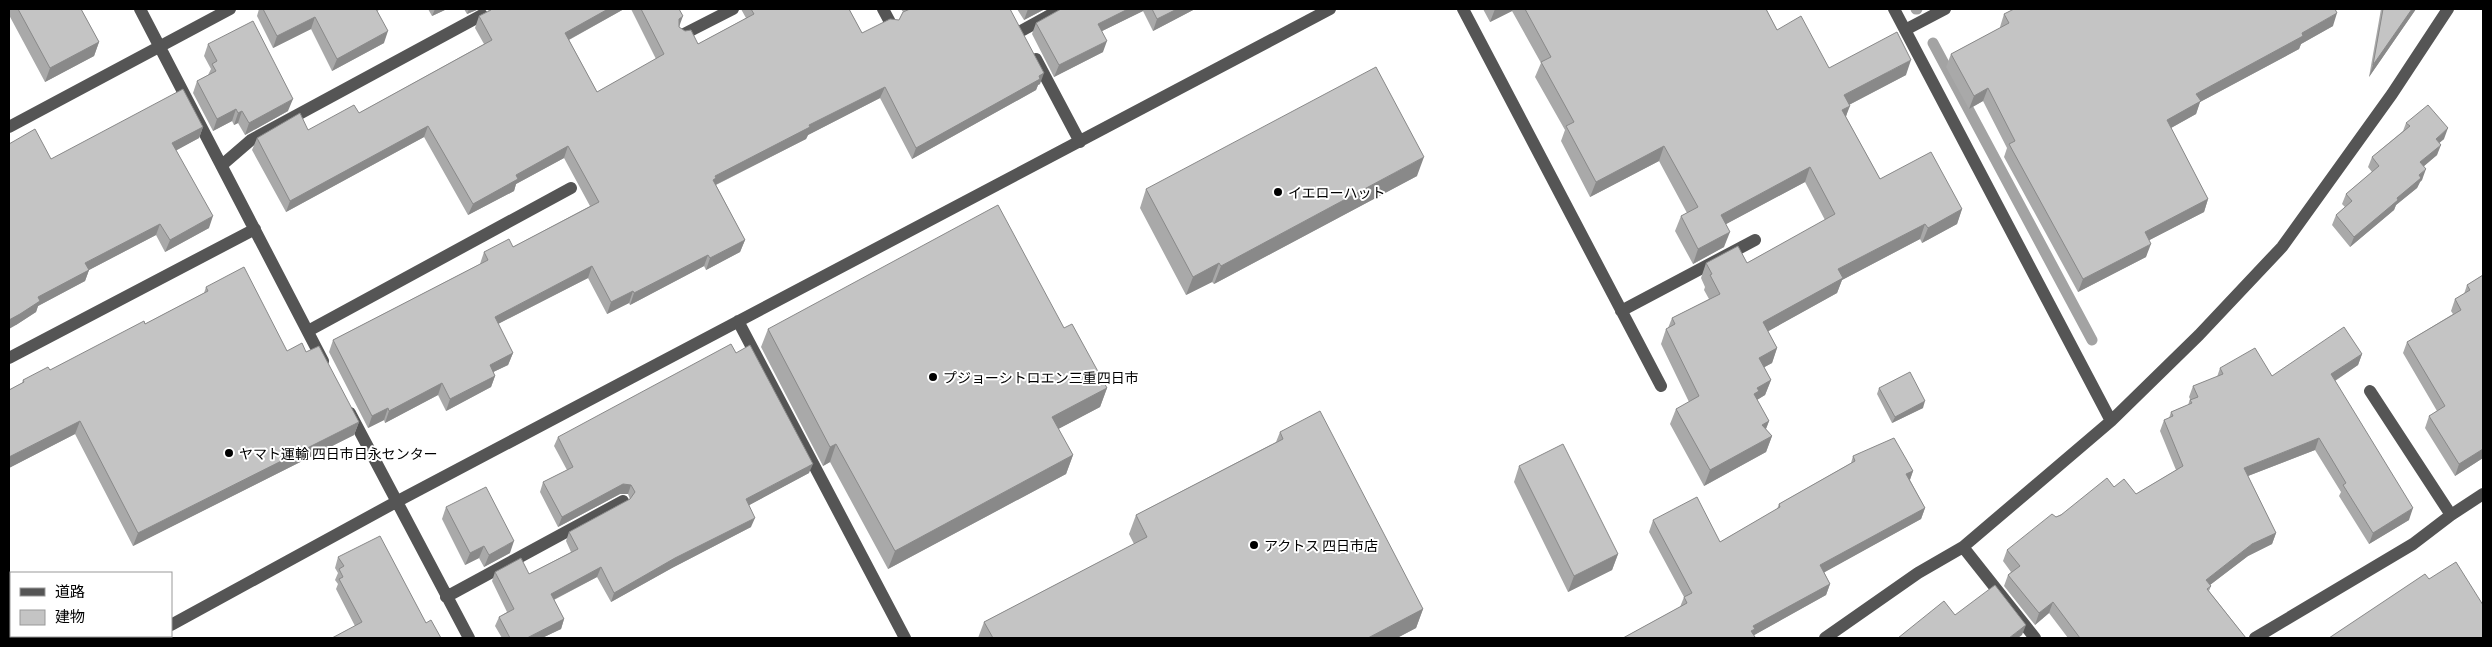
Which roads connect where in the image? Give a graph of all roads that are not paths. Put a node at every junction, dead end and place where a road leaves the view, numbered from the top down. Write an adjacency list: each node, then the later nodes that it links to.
1 (140, 9): 17 (street)
2 (230, 9): 17 (street)
3 (732, 9): 15 (street)
4 (883, 9): 13 (street)
5 (1061, 9): 16 (street)
6 (1330, 9): 19 (street)
7 (1462, 9): 24 (street)
8 (1894, 9): 14 (street)
9 (1945, 9): 14 (street)
10 (2448, 9): 32 (street)
11 (482, 15): 20 (street)
12 (1013, 16): 16 (street)
13 (891, 24)
14 (1905, 30): 32 (street)
15 (682, 35)
16 (1025, 39): 19 (street)
17 (160, 46): 18 (street); 20 (street)
18 (9, 127)
19 (1080, 142): 25 (street)
20 (222, 165): 22 (street)
21 (571, 188): 26 (street)
22 (255, 228): 26 (street); 27 (street)
23 (1755, 240): 24 (street)
24 (1621, 311): 29 (street)
25 (738, 321): 35 (street); 41 (street)
26 (308, 331): 28 (street)
27 (9, 358)
28 (330, 374)
29 (1661, 386)
30 (2370, 391): 36 (street)
31 (343, 400): 35 (street)
32 (2111, 421): 37 (street)
33 (2483, 494): 36 (street)
34 (622, 501): 38 (street)
35 (396, 502): 38 (street); 39 (street)
36 (2451, 515): 44 (street)
37 (1963, 546): 42 (street); 43 (street)
38 (446, 597): 40 (street)
39 (172, 624)
40 (469, 638)
41 (905, 638)
42 (1825, 638)
43 (2035, 638)
44 (2255, 638)

